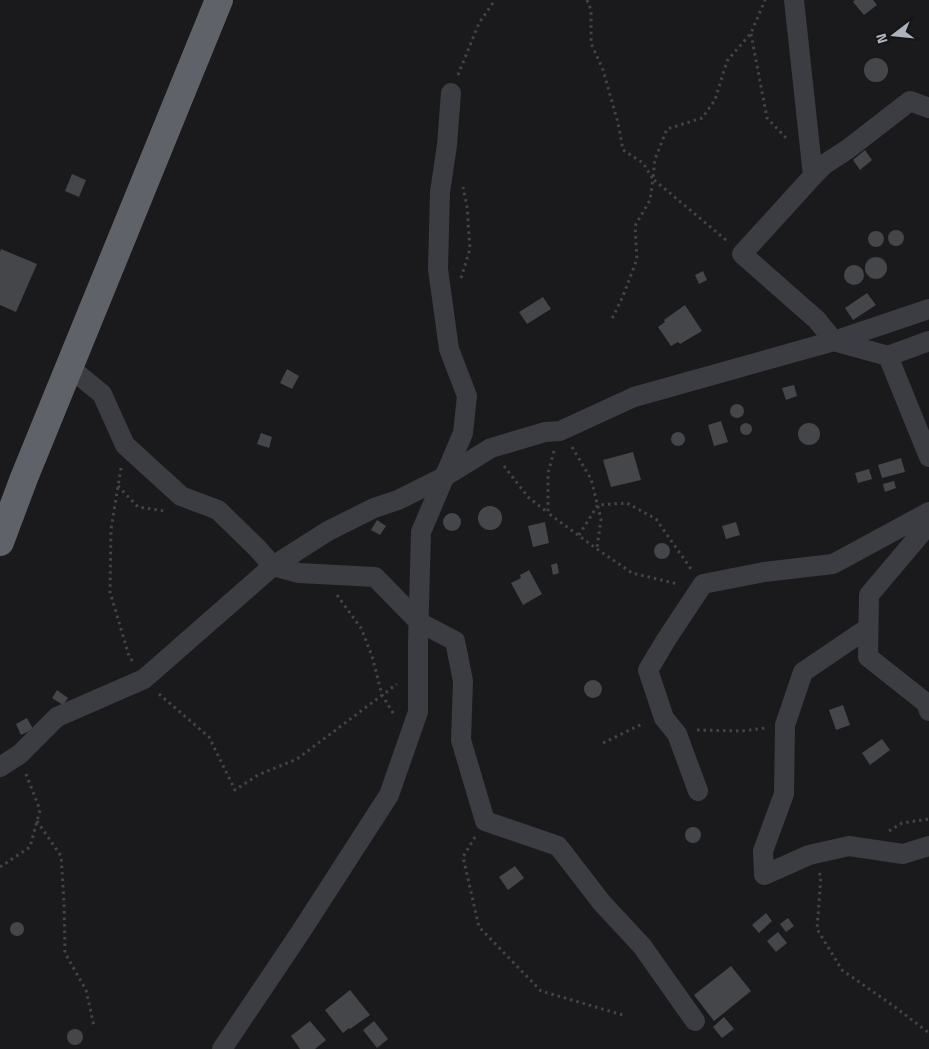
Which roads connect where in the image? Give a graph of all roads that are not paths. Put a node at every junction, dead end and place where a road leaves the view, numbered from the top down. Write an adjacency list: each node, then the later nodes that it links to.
1 (219, 0): 10 (highway)
2 (794, 0): 5 (street)
3 (451, 92): 12 (street)
4 (929, 108): 5 (street)
5 (813, 176): 7 (street)
6 (929, 309): 7 (street)
7 (834, 341): 9 (street); 12 (street)
8 (929, 341): 9 (street)
9 (888, 356): 11 (street)
10 (69, 367): 15 (highway); 16 (street)
11 (929, 458)
12 (444, 477): 16 (street); 17 (street)
13 (929, 512): 21 (street)
14 (929, 524): 18 (street)
15 (0, 542)
16 (273, 566): 17 (street); 20 (street)
17 (419, 622): 23 (street); 24 (street)
18 (868, 628): 19 (street); 22 (street)
19 (929, 711)
20 (0, 767)
21 (698, 791)
22 (929, 846)
23 (695, 1021)
24 (222, 1049)

